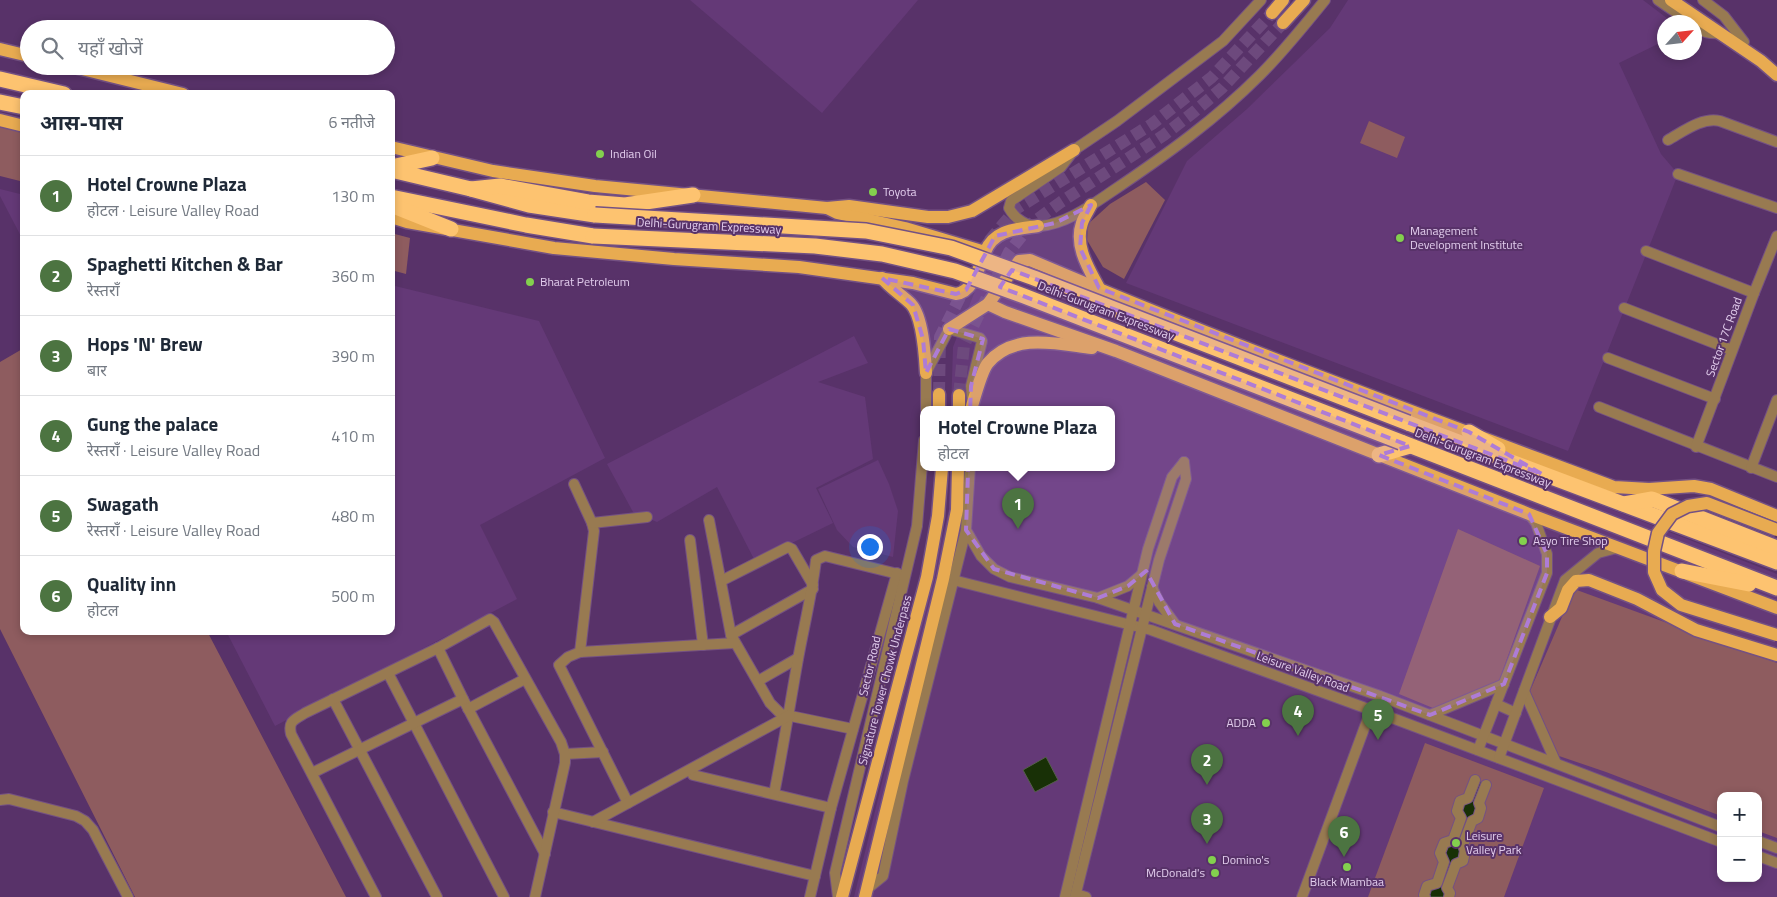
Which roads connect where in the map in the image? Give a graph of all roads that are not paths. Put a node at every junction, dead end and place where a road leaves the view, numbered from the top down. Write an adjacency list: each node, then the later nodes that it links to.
1 (1261, 0): 27 (street)
2 (1283, 0): 8 (main road)
3 (1304, 0): 9 (main road)
4 (1325, 0): 35 (street)
5 (1658, 0): 7 (street)
6 (1671, 0): 7 (main road)
7 (1693, 8): 11 (main road); 14 (main road)
8 (1272, 13)
9 (1284, 23)
10 (1702, 31): 11 (street)
11 (1720, 33): 16 (main road)
12 (0, 49): 13 (main road)
13 (20, 54)
14 (1777, 67)
15 (106, 75): 19 (main road)
16 (1777, 75)
17 (0, 79): 18 (highway)
18 (47, 90)
19 (167, 90)
20 (0, 102): 21 (highway)
21 (20, 106)
22 (0, 120): 23 (main road)
23 (20, 125)
24 (1668, 140): 25 (street)
25 (1777, 142)
26 (395, 148): 28 (main road)
27 (1074, 150): 37 (main road); 40 (street)
28 (432, 158): 29 (highway); 33 (main road)
29 (395, 168)
30 (395, 170): 32 (highway, Delhi-Gurugram Expressway)
31 (1678, 174): 38 (street)
32 (471, 189): 33 (highway); 76 (highway, Delhi-Gurugram Expressway, bridge)
33 (693, 195): 37 (main road)
34 (395, 198): 67 (highway, Delhi-Gurugram Expressway, bridge)
35 (1091, 205): 40 (street); 46 (main road)
36 (395, 208): 41 (highway)
37 (827, 208): 44 (main road)
38 (1777, 208)
39 (395, 218): 41 (main road)
40 (1038, 226): 44 (main road)
41 (451, 229): 45 (main road)
42 (1777, 236): 47 (street, Sector 17C Road)
43 (1646, 251): 47 (street)
44 (985, 252): 45 (main road)
45 (882, 278): 54 (main road)
46 (1098, 288): 48 (main road); 66 (main road)
47 (1754, 293): 52 (street, Sector 17C Road)
48 (988, 304): 50 (main road); 51 (main road)
49 (1624, 308): 52 (street)
50 (949, 329): 54 (street); 62 (street)
51 (1116, 350): 63 (main road); 69 (main road)
52 (1732, 350): 57 (street, Sector 17C Road)
53 (1608, 358): 57 (street)
54 (926, 373): 59 (street)
55 (939, 394): 60 (main road)
56 (959, 395): 61 (main road)
57 (1715, 398): 68 (street, Sector 17C Road)
58 (1777, 400): 65 (street)
59 (926, 406)
60 (939, 406)
61 (959, 406)
62 (972, 406)
63 (973, 406)
64 (1599, 407): 68 (street)
65 (1773, 422): 71 (street)
66 (1469, 432): 76 (highway); 82 (main road)
67 (1405, 444): 69 (highway); 70 (highway, Delhi-Gurugram Expressway)
68 (1696, 447): 71 (street)
69 (1379, 454): 77 (main road)
70 (1433, 455): 77 (main road); 99 (highway, Delhi-Gurugram Expressway)
71 (1751, 468): 78 (street)
72 (921, 471): 93 (street, Sector Road)
73 (942, 471): 164 (main road, Signature Tower Chowk Underpass)
74 (958, 471): 156 (main road)
75 (970, 471): 86 (street)
76 (1542, 474): 80 (highway, Delhi-Gurugram Expressway)
77 (1439, 478): 81 (main road)
78 (1777, 478)
79 (574, 484): 85 (street)
80 (1623, 504): 90 (highway); 91 (highway, Delhi-Gurugram Expressway)
81 (1529, 514): 89 (main road); 118 (street)
82 (1777, 516)
83 (647, 517): 85 (street)
84 (709, 520): 96 (street)
85 (592, 523): 112 (street)
86 (966, 530): 95 (street); 100 (street, Leisure Valley Road)
87 (1777, 530): 108 (main road, bridge)
88 (690, 540): 110 (street)
89 (1617, 548): 92 (main road); 104 (street)
90 (1777, 548)
91 (1777, 562)
92 (1682, 571): 99 (highway); 101 (main road)
93 (901, 575): 97 (street); 129 (street); 164 (street, Sector Road)
94 (1141, 575): 98 (street); 100 (street); 102 (street)
95 (953, 580): 105 (street, Leisure Valley Road); 156 (street)
96 (721, 581): 97 (street); 109 (street)
97 (813, 587): 109 (street); 114 (street)
98 (1152, 587): 103 (street); 106 (street)
99 (1777, 589)
100 (1098, 598): 102 (street, Leisure Valley Road)
101 (1777, 608)
102 (1134, 610): 103 (street, Leisure Valley Road); 105 (street)
103 (1146, 614): 106 (street, Leisure Valley Road); 107 (street)
104 (1550, 616): 113 (main road); 119 (street)
105 (1129, 623): 107 (street, Leisure Valley Road); 165 (street)
106 (1175, 624): 127 (street, Leisure Valley Road)
107 (1143, 627): 124 (street, Leisure Valley Road); 157 (street)
108 (1777, 635)
109 (733, 639): 110 (street); 117 (street)
110 (703, 645): 112 (street)
111 (438, 648): 115 (street); 116 (street); 120 (street)
112 (580, 652): 134 (street)
113 (1777, 654)
114 (798, 658): 117 (street); 126 (street)
115 (388, 672): 121 (street); 128 (street)
116 (524, 679): 123 (street); 135 (street)
117 (758, 682): 126 (street)
118 (1504, 684): 122 (street); 127 (street)
119 (1524, 691): 125 (street); 137 (street)
120 (463, 698): 123 (street); 128 (street)
121 (333, 699): 132 (street); 138 (street)
122 (1496, 704): 125 (street); 130 (street)
123 (468, 709): 152 (street)
124 (1371, 710): 133 (street, Leisure Valley Road); 166 (street)
125 (1516, 713): 131 (street)
126 (790, 715): 129 (street); 142 (street); 144 (street)
127 (1430, 715): 130 (street, Leisure Valley Road)
128 (413, 723): 132 (street); 161 (street)
129 (853, 729): 145 (street)
130 (1484, 736): 131 (street, Leisure Valley Road); 133 (street)
131 (1504, 744): 136 (street); 137 (street, Leisure Valley Road)
132 (359, 750): 138 (street); 160 (street)
133 (1478, 750): 136 (street, Leisure Valley Road)
134 (603, 752): 135 (street); 144 (street)
135 (565, 754): 146 (street)
136 (1499, 758): 149 (street, Leisure Valley Road)
137 (1556, 763): 148 (street, Leisure Valley Road)
138 (312, 773): 159 (street)
139 (693, 775): 142 (street)
140 (1475, 780): 167 (street)
141 (1486, 785): 168 (street)
142 (774, 794): 145 (street)
143 (0, 800): 158 (street)
144 (628, 803): 147 (street)
145 (831, 808): 155 (street)
146 (553, 812): 147 (street); 152 (street)
147 (593, 822): 155 (street)
148 (1717, 824)
149 (1717, 840)
150 (1762, 842): 151 (street)
151 (1777, 848)
152 (545, 854): 162 (street)
153 (1762, 857): 154 (street)
154 (1777, 863)
155 (815, 876): 163 (street)
156 (866, 893)
157 (1079, 896)
158 (128, 897)
159 (376, 897)
160 (437, 897)
161 (504, 897)
162 (535, 897)
163 (810, 897)
164 (840, 897)
165 (1065, 897)
166 (1302, 897)
167 (1425, 897)
168 (1448, 897)

